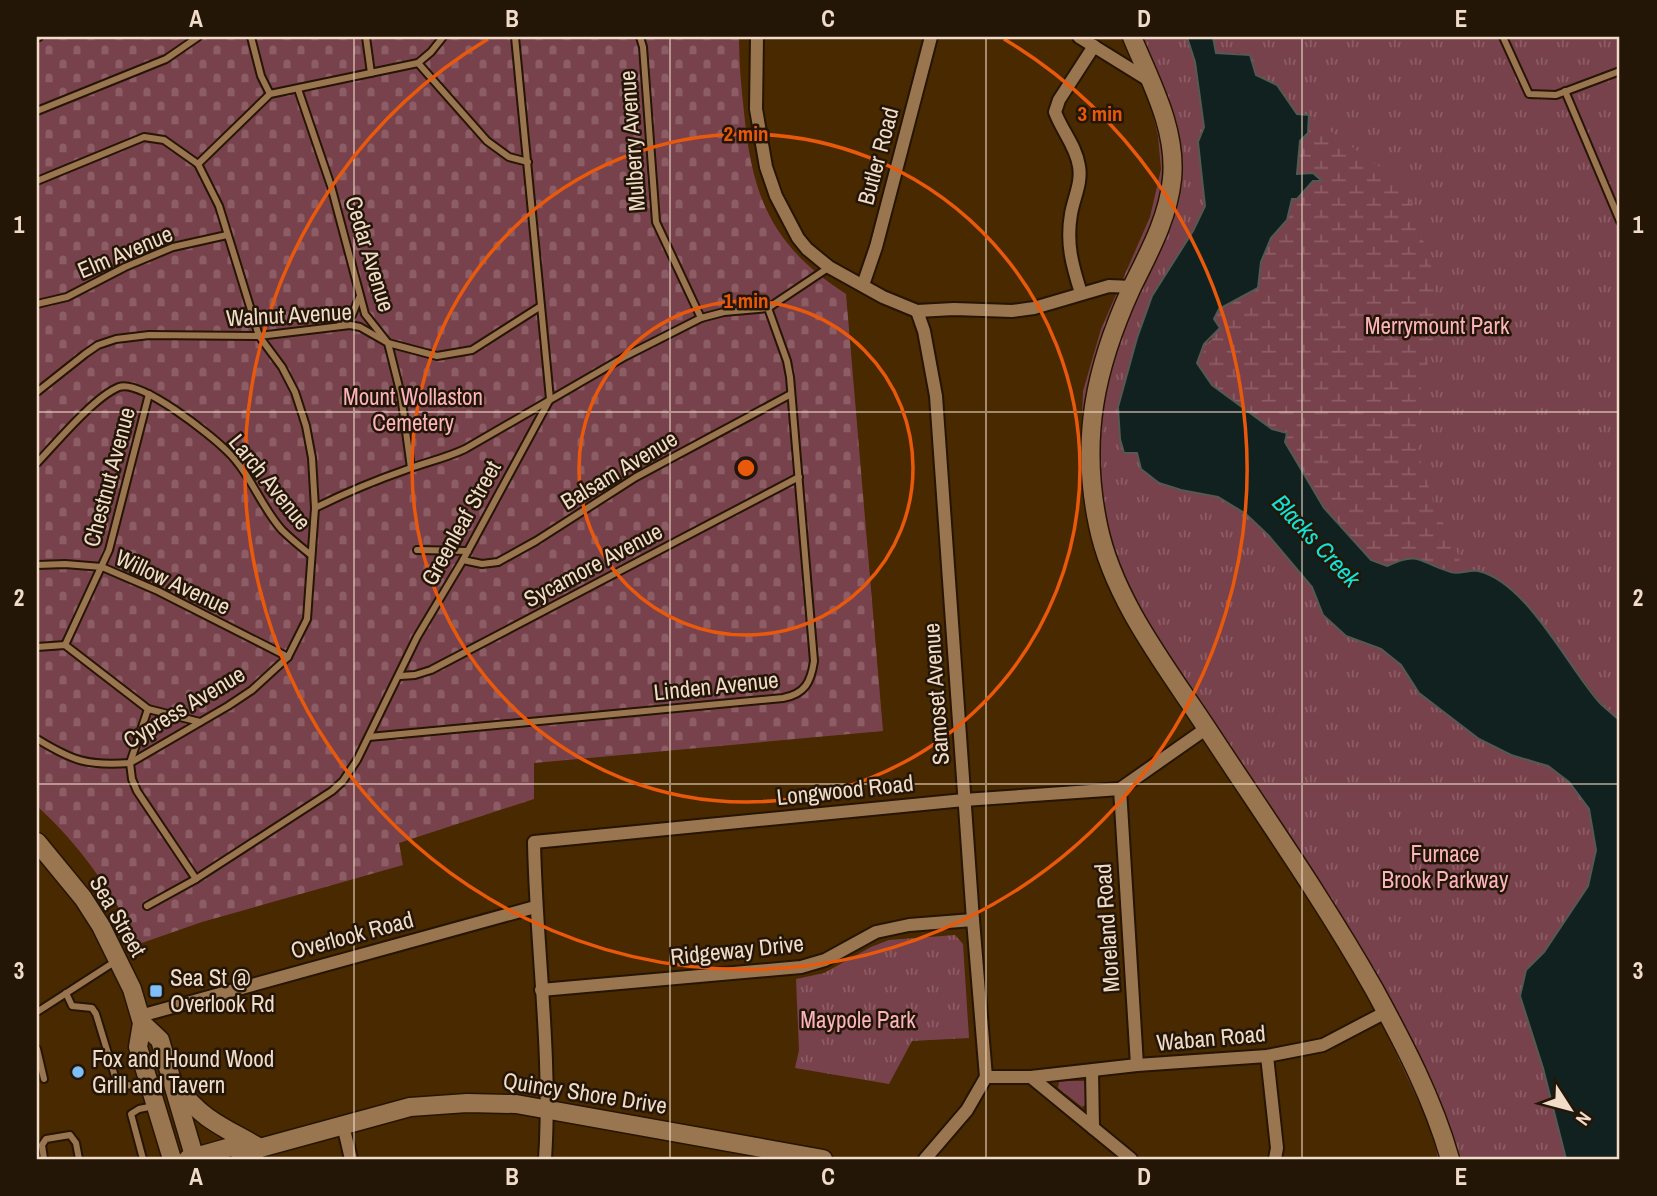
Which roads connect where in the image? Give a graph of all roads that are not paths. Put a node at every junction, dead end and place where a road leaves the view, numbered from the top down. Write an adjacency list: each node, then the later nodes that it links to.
1 (198, 37): 20 (lane)
2 (251, 37): 19 (lane)
3 (366, 37): 15 (lane)
4 (443, 37): 13 (lane)
5 (515, 37): 21 (lane)
6 (640, 37): 35 (lane, Mulberry Avenue)
7 (757, 37): 26 (street)
8 (931, 37): 27 (street, Butler Road)
9 (1079, 37): 12 (street)
10 (1132, 37): 16 (main road)
11 (1503, 37): 18 (lane)
12 (1094, 46): 16 (street); 29 (street)
13 (418, 63): 15 (lane); 21 (lane)
14 (1620, 71): 18 (lane)
15 (371, 73): 17 (lane)
16 (1151, 81): 28 (main road)
17 (298, 89): 19 (lane); 30 (lane, Cedar Avenue)
18 (1565, 91): 24 (lane)
19 (270, 94): 22 (lane)
20 (37, 111)
21 (528, 162): 32 (lane)
22 (198, 164): 23 (lane); 25 (lane, Cypress Avenue)
23 (37, 181)
24 (1620, 220)
25 (227, 235): 31 (lane, Elm Avenue); 37 (lane, Cypress Avenue)
26 (830, 267): 27 (street); 33 (lane)
27 (863, 285): 34 (street)
28 (1132, 287): 29 (street); 59 (main road)
29 (1081, 293): 34 (street)
30 (360, 296): 36 (lane); 38 (lane, Cedar Avenue)
31 (37, 304)
32 (541, 306): 38 (lane, Walnut Avenue); 42 (lane)
33 (768, 308): 35 (lane); 41 (lane, Linden Avenue)
34 (917, 311): 64 (street, Samoset Avenue)
35 (701, 318): 42 (lane)
36 (337, 326): 37 (lane, Walnut Avenue); 38 (lane, Walnut Avenue)
37 (259, 336): 39 (lane, Walnut Avenue); 46 (lane, Cypress Avenue)
38 (388, 343): 44 (lane, Cedar Avenue)
39 (37, 392)
40 (149, 394): 43 (lane, Larch Avenue); 49 (lane, Larch Avenue); 52 (lane, Chestnut Avenue)
41 (791, 394): 45 (lane, Linden Avenue); 50 (lane, Balsam Avenue)
42 (550, 399): 44 (lane); 48 (lane, Greenleaf Street)
43 (37, 463)
44 (411, 468): 46 (lane)
45 (799, 477): 56 (lane, Sycamore Avenue); 60 (lane, Linden Avenue)
46 (315, 508): 49 (lane, Cypress Avenue)
47 (417, 550): 48 (lane)
48 (468, 551): 50 (lane, Greenleaf Street)
49 (311, 555): 55 (lane, Cypress Avenue)
50 (463, 560): 56 (lane, Greenleaf Street)
51 (37, 565): 52 (lane, Willow Avenue)
52 (102, 567): 53 (lane, Chestnut Avenue); 55 (lane, Willow Avenue)
53 (65, 645): 54 (lane); 57 (lane)
54 (37, 647)
55 (288, 657): 58 (lane, Cypress Avenue)
56 (400, 676): 60 (lane, Greenleaf Street)
57 (148, 709): 58 (lane); 62 (lane)
58 (200, 722): 62 (lane, Cypress Avenue)
59 (1207, 728): 63 (street); 74 (main road)
60 (369, 737): 66 (lane, Greenleaf Street)
61 (37, 739): 62 (lane, Cypress Avenue)
62 (130, 763): 66 (lane)
63 (1120, 789): 64 (street, Longwood Road); 78 (street, Moreland Road)
64 (964, 800): 68 (street, Longwood Road); 69 (street, Samoset Avenue)
65 (37, 842): 70 (main road, Sea Street)
66 (196, 879): 67 (lane, Greenleaf Street)
67 (147, 906)
68 (535, 907): 71 (street); 75 (street, Overlook Road)
69 (973, 920): 71 (street, Ridgeway Drive); 80 (street, Samoset Avenue)
70 (118, 960): 72 (lane); 75 (main road, Sea Street)
71 (541, 990): 85 (street)
72 (66, 993): 73 (lane); 84 (lane)
73 (37, 1012)
74 (1386, 1012): 77 (street, Waban Road); 101 (main road)
75 (141, 1019): 82 (main road, Sea Street); 84 (main road, Sea Street)
76 (37, 1049): 83 (lane)
77 (1267, 1055): 78 (street, Waban Road); 100 (street)
78 (1137, 1065): 79 (street, Waban Road)
79 (1092, 1071): 81 (street, Waban Road); 87 (street)
80 (986, 1077): 81 (street); 98 (street)
81 (1031, 1077): 87 (street)
82 (172, 1078): 88 (main road); 93 (main road, Sea Street)
83 (44, 1079)
84 (153, 1097): 91 (lane); 92 (main road, Sea Street)
85 (548, 1110): 86 (main road, Quincy Shore Drive); 96 (street); 97 (main road, Quincy Shore Drive)
86 (343, 1125): 88 (main road, Quincy Shore Drive); 95 (street)
87 (1093, 1128): 99 (street)
88 (254, 1154): 93 (main road, Quincy Shore Drive); 94 (main road, Quincy Shore Drive)
89 (44, 1159): 90 (lane)
90 (79, 1159)
91 (144, 1159)
92 (172, 1159)
93 (192, 1159)
94 (240, 1159)
95 (351, 1159)
96 (544, 1159)
97 (823, 1159)
98 (925, 1159)
99 (1131, 1159)
100 (1275, 1159)
101 (1450, 1159)

